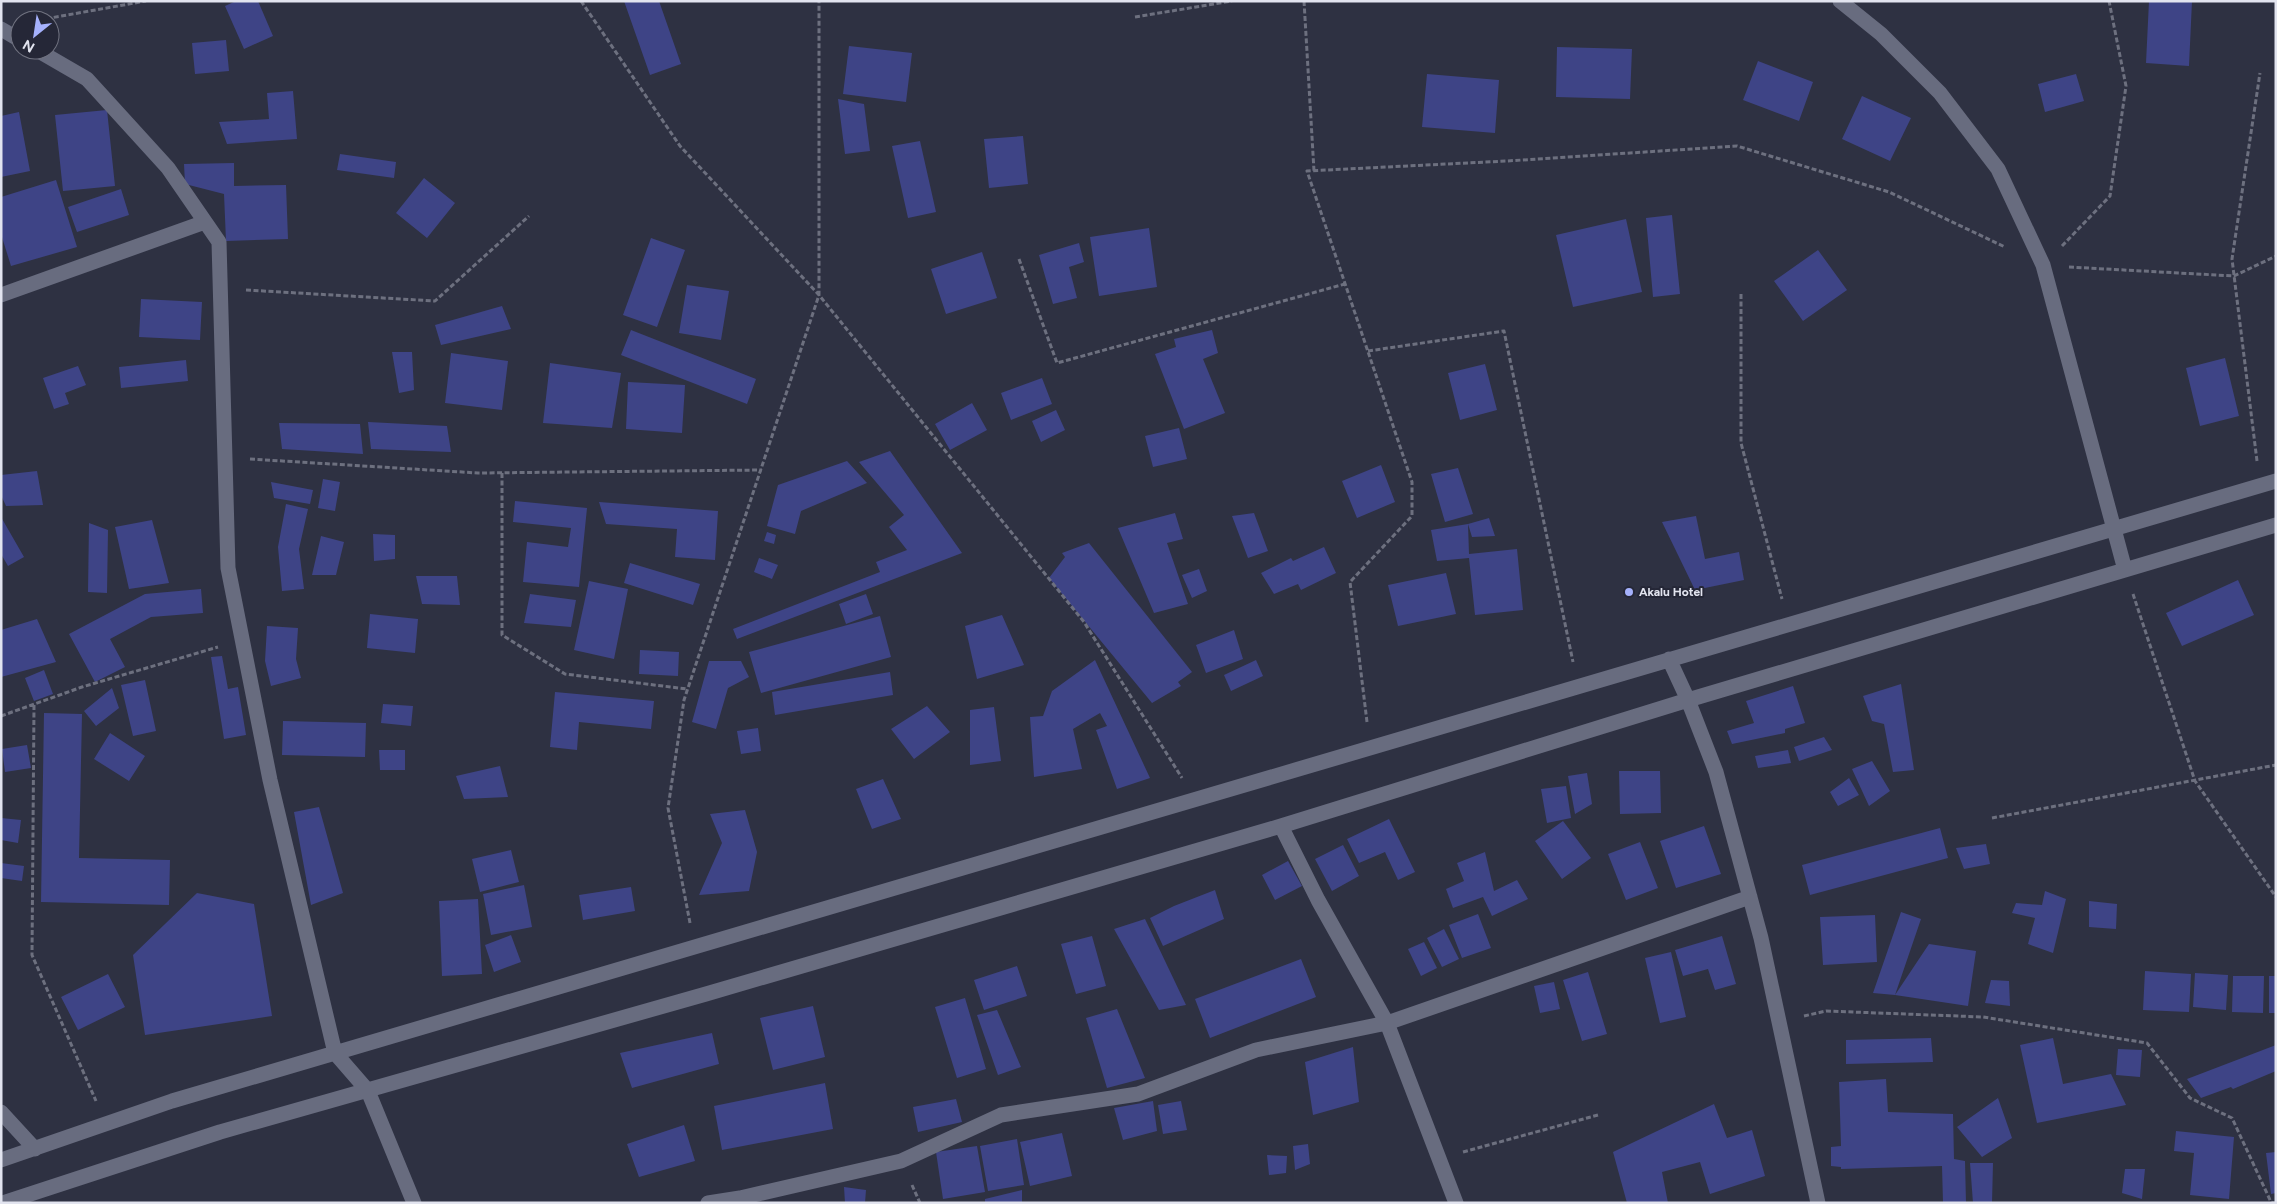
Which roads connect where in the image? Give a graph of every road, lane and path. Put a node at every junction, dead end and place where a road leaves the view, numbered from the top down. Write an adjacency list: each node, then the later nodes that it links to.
1 (146, 1): 8 (path)
2 (581, 1): 23 (path)
3 (819, 1): 23 (path)
4 (1232, 1): 9 (path)
5 (1304, 1): 12 (path)
6 (1840, 1): 17 (street)
7 (2109, 1): 17 (path)
8 (60, 16)
9 (1135, 17)
10 (54, 60): 14 (street)
11 (2260, 73): 18 (path)
12 (1314, 171): 17 (path); 19 (path)
13 (529, 216): 20 (path)
14 (205, 222): 20 (street); 22 (street)
15 (2276, 256): 18 (path)
16 (1019, 259): 19 (path)
17 (2043, 265): 18 (path); 31 (street)
18 (2234, 276): 29 (path)
19 (1346, 284): 24 (path)
20 (220, 289): 25 (street)
21 (1742, 294): 33 (path)
22 (1, 295)
23 (819, 295): 26 (path); 44 (path)
24 (1368, 351): 36 (path); 41 (path)
25 (225, 457): 27 (path); 34 (street)
26 (762, 470): 27 (path); 37 (path)
27 (502, 473): 37 (path)
28 (2276, 482): 29 (street)
29 (2260, 486): 31 (street)
30 (2276, 524): 32 (street)
31 (2115, 529): 32 (street); 33 (street)
32 (2125, 570): 38 (street); 43 (path)
33 (1789, 624): 35 (street)
34 (242, 640): 39 (path); 52 (street)
35 (1669, 659): 36 (street); 38 (street)
36 (1578, 686): 41 (street)
37 (687, 689): 49 (path)
38 (1688, 700): 46 (street); 47 (street)
39 (34, 705): 40 (path); 56 (path)
40 (1, 716)
41 (1370, 747): 44 (street)
42 (2276, 765): 43 (path)
43 (2195, 782): 45 (path); 48 (path)
44 (1195, 799): 49 (street)
45 (1992, 818)
46 (1281, 826): 51 (street); 53 (street)
47 (1750, 897): 50 (street); 51 (street)
48 (2276, 897)
49 (695, 948): 52 (street)
50 (1779, 1021): 64 (street); 65 (path)
51 (1387, 1023): 58 (street); 62 (street)
52 (334, 1054): 53 (street); 56 (street)
53 (368, 1091): 60 (street); 61 (street)
54 (1, 1112): 57 (street)
55 (1598, 1115): 58 (path)
56 (106, 1124): 57 (street)
57 (35, 1148): 59 (street)
58 (1438, 1159): 63 (street)
59 (1, 1160)
60 (3, 1203)
61 (414, 1203)
62 (708, 1203)
63 (1456, 1203)
64 (1818, 1203)
65 (2275, 1203)

